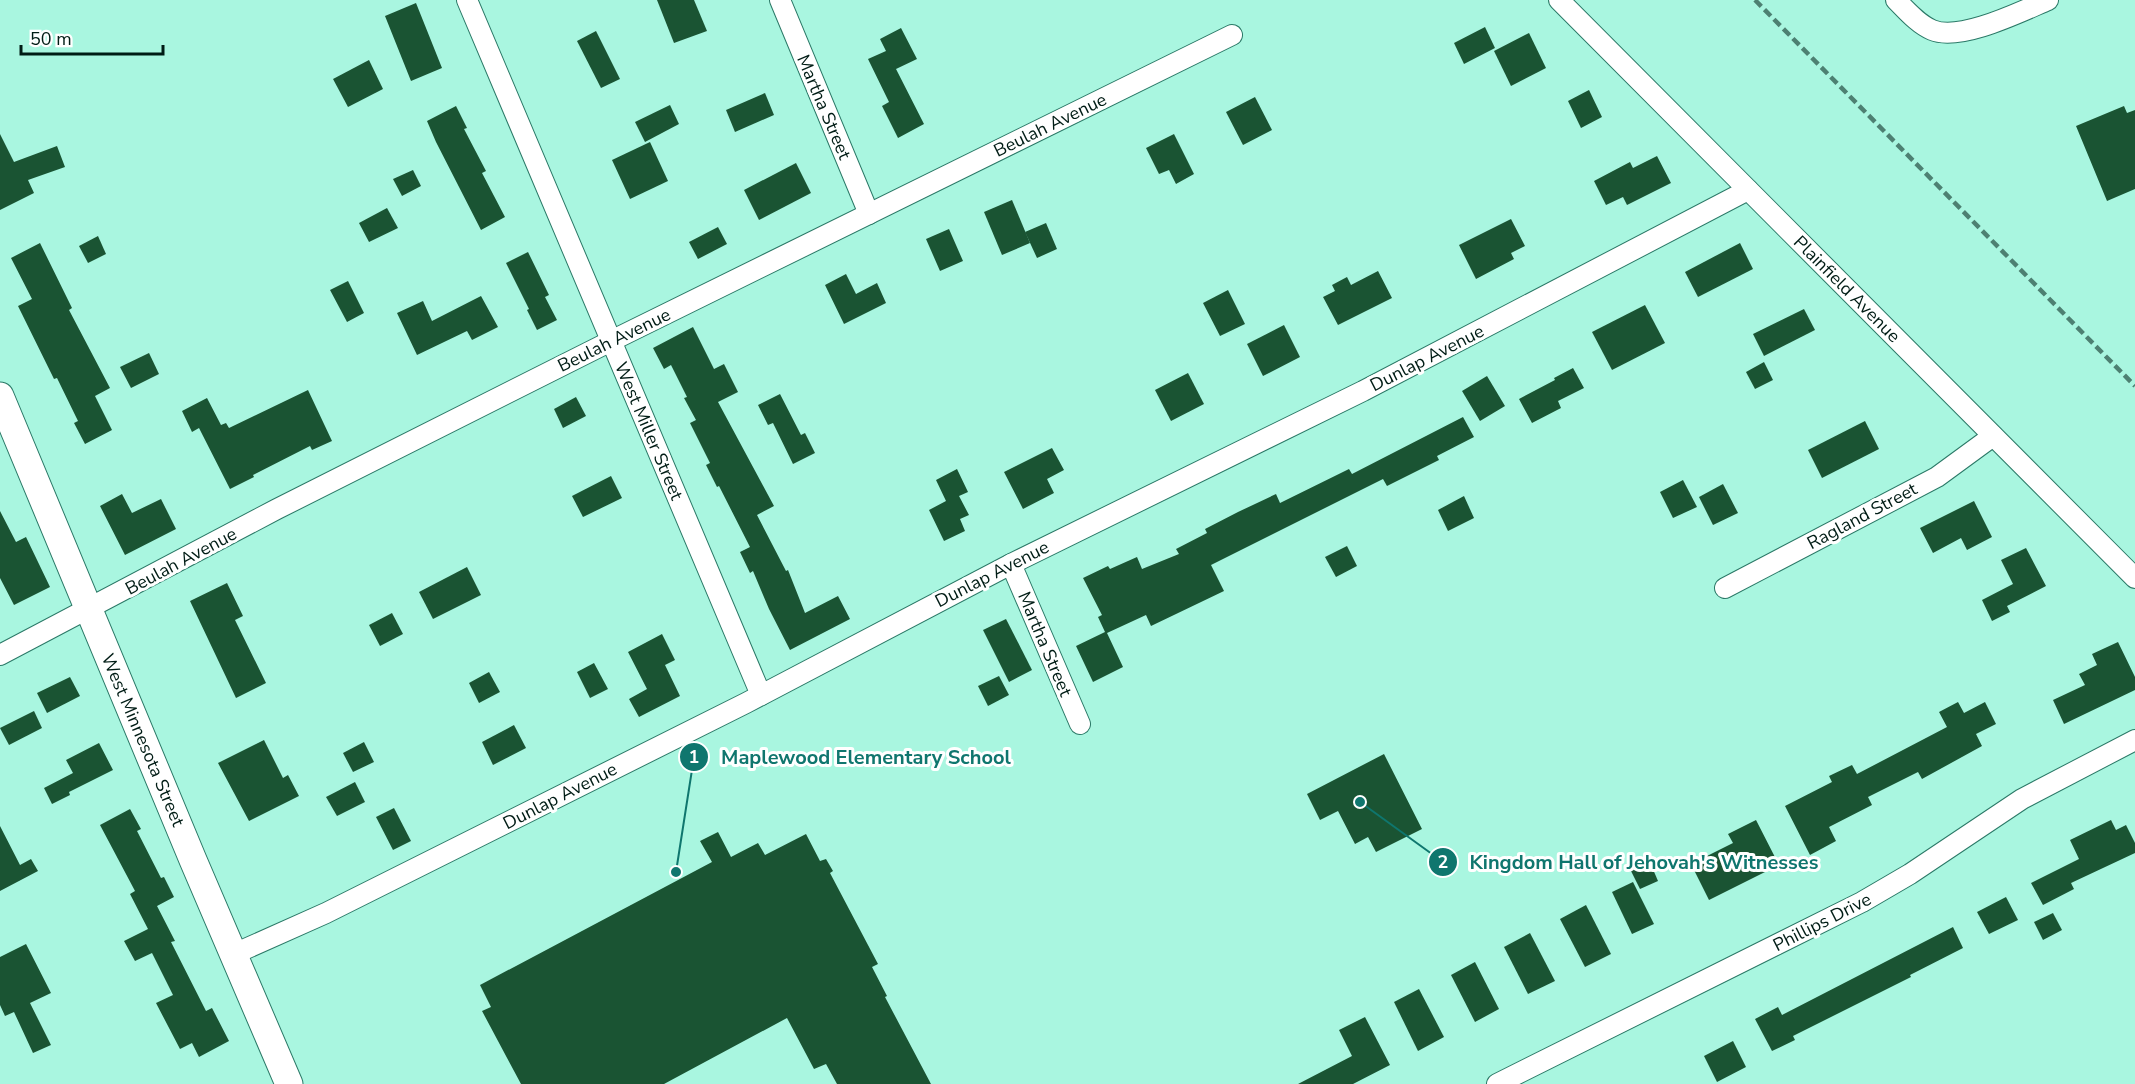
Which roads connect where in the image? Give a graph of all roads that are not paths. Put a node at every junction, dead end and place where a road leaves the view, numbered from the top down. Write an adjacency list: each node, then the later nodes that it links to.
1 (467, 0): 9 (street, West Miller Street)
2 (780, 0): 8 (street, Martha Street)
3 (1559, 0): 7 (street, Plainfield Avenue)
4 (1896, 0): 5 (street)
5 (2048, 0)
6 (1232, 35): 8 (street, Beulah Avenue)
7 (1748, 190): 11 (street, Plainfield Avenue); 12 (street, Dunlap Avenue)
8 (869, 214): 9 (street, Beulah Avenue)
9 (611, 341): 15 (street, Beulah Avenue); 17 (street, West Miller Street)
10 (0, 396): 15 (street, West Minnesota Street)
11 (1993, 436): 13 (street, Plainfield Avenue); 14 (street, Ragland Street)
12 (1011, 564): 17 (street, Dunlap Avenue); 18 (street, Martha Street)
13 (2135, 578)
14 (1725, 588)
15 (89, 610): 16 (street, Beulah Avenue); 20 (street, West Minnesota Street)
16 (0, 655)
17 (761, 695): 20 (street, Dunlap Avenue)
18 (1080, 724)
19 (2135, 741): 22 (street, Phillips Drive)
20 (234, 954): 21 (street, West Minnesota Street)
21 (289, 1084)
22 (1497, 1084)

